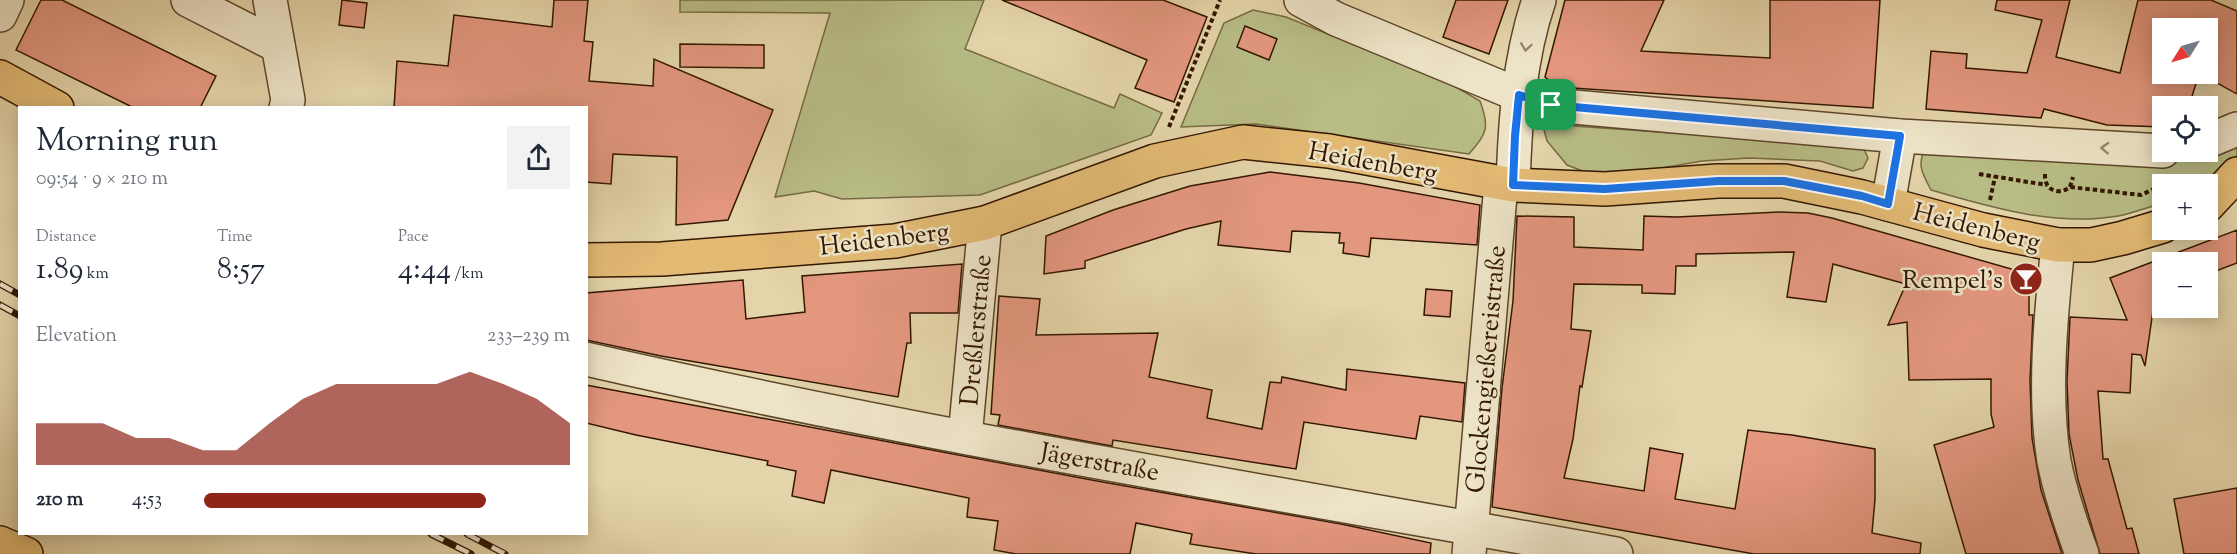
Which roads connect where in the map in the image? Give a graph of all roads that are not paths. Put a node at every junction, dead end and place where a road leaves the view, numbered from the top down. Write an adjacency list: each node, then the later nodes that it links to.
1 (7, 0): 6 (street)
2 (188, 0): 7 (street)
3 (270, 0): 7 (street)
4 (1301, 0): 9 (street)
5 (1539, 0): 9 (street, Glockengießereistraße, one-way to 9)
6 (0, 15)
7 (278, 46): 11 (street)
8 (0, 77): 10 (main road)
9 (1519, 95): 13 (street); 17 (street, Glockengießereistraße)
10 (53, 106)
11 (286, 106)
12 (2237, 129): 14 (street)
13 (1900, 136): 15 (street, one-way to 13); 21 (street)
14 (2218, 137)
15 (2152, 150)
16 (2237, 174): 18 (main road)
17 (1507, 184): 21 (main road, Heidenberg); 22 (main road, Heidenberg); 28 (street, Glockengießereistraße)
18 (2218, 195)
19 (2237, 197): 20 (main road)
20 (2218, 203)
21 (1888, 204): 24 (main road, Heidenberg)
22 (985, 223): 25 (main road, Heidenberg); 27 (street, Dreßlerstraße)
23 (2152, 229): 24 (main road, Heidenberg)
24 (2058, 245): 32 (street)
25 (588, 260)
26 (588, 359): 27 (street, Jägerstraße)
27 (965, 437): 28 (street, Jägerstraße)
28 (1470, 541): 31 (street, Jägerstraße)
29 (0, 543): 30 (main road)
30 (26, 554)
31 (1616, 554)
32 (2082, 554)

